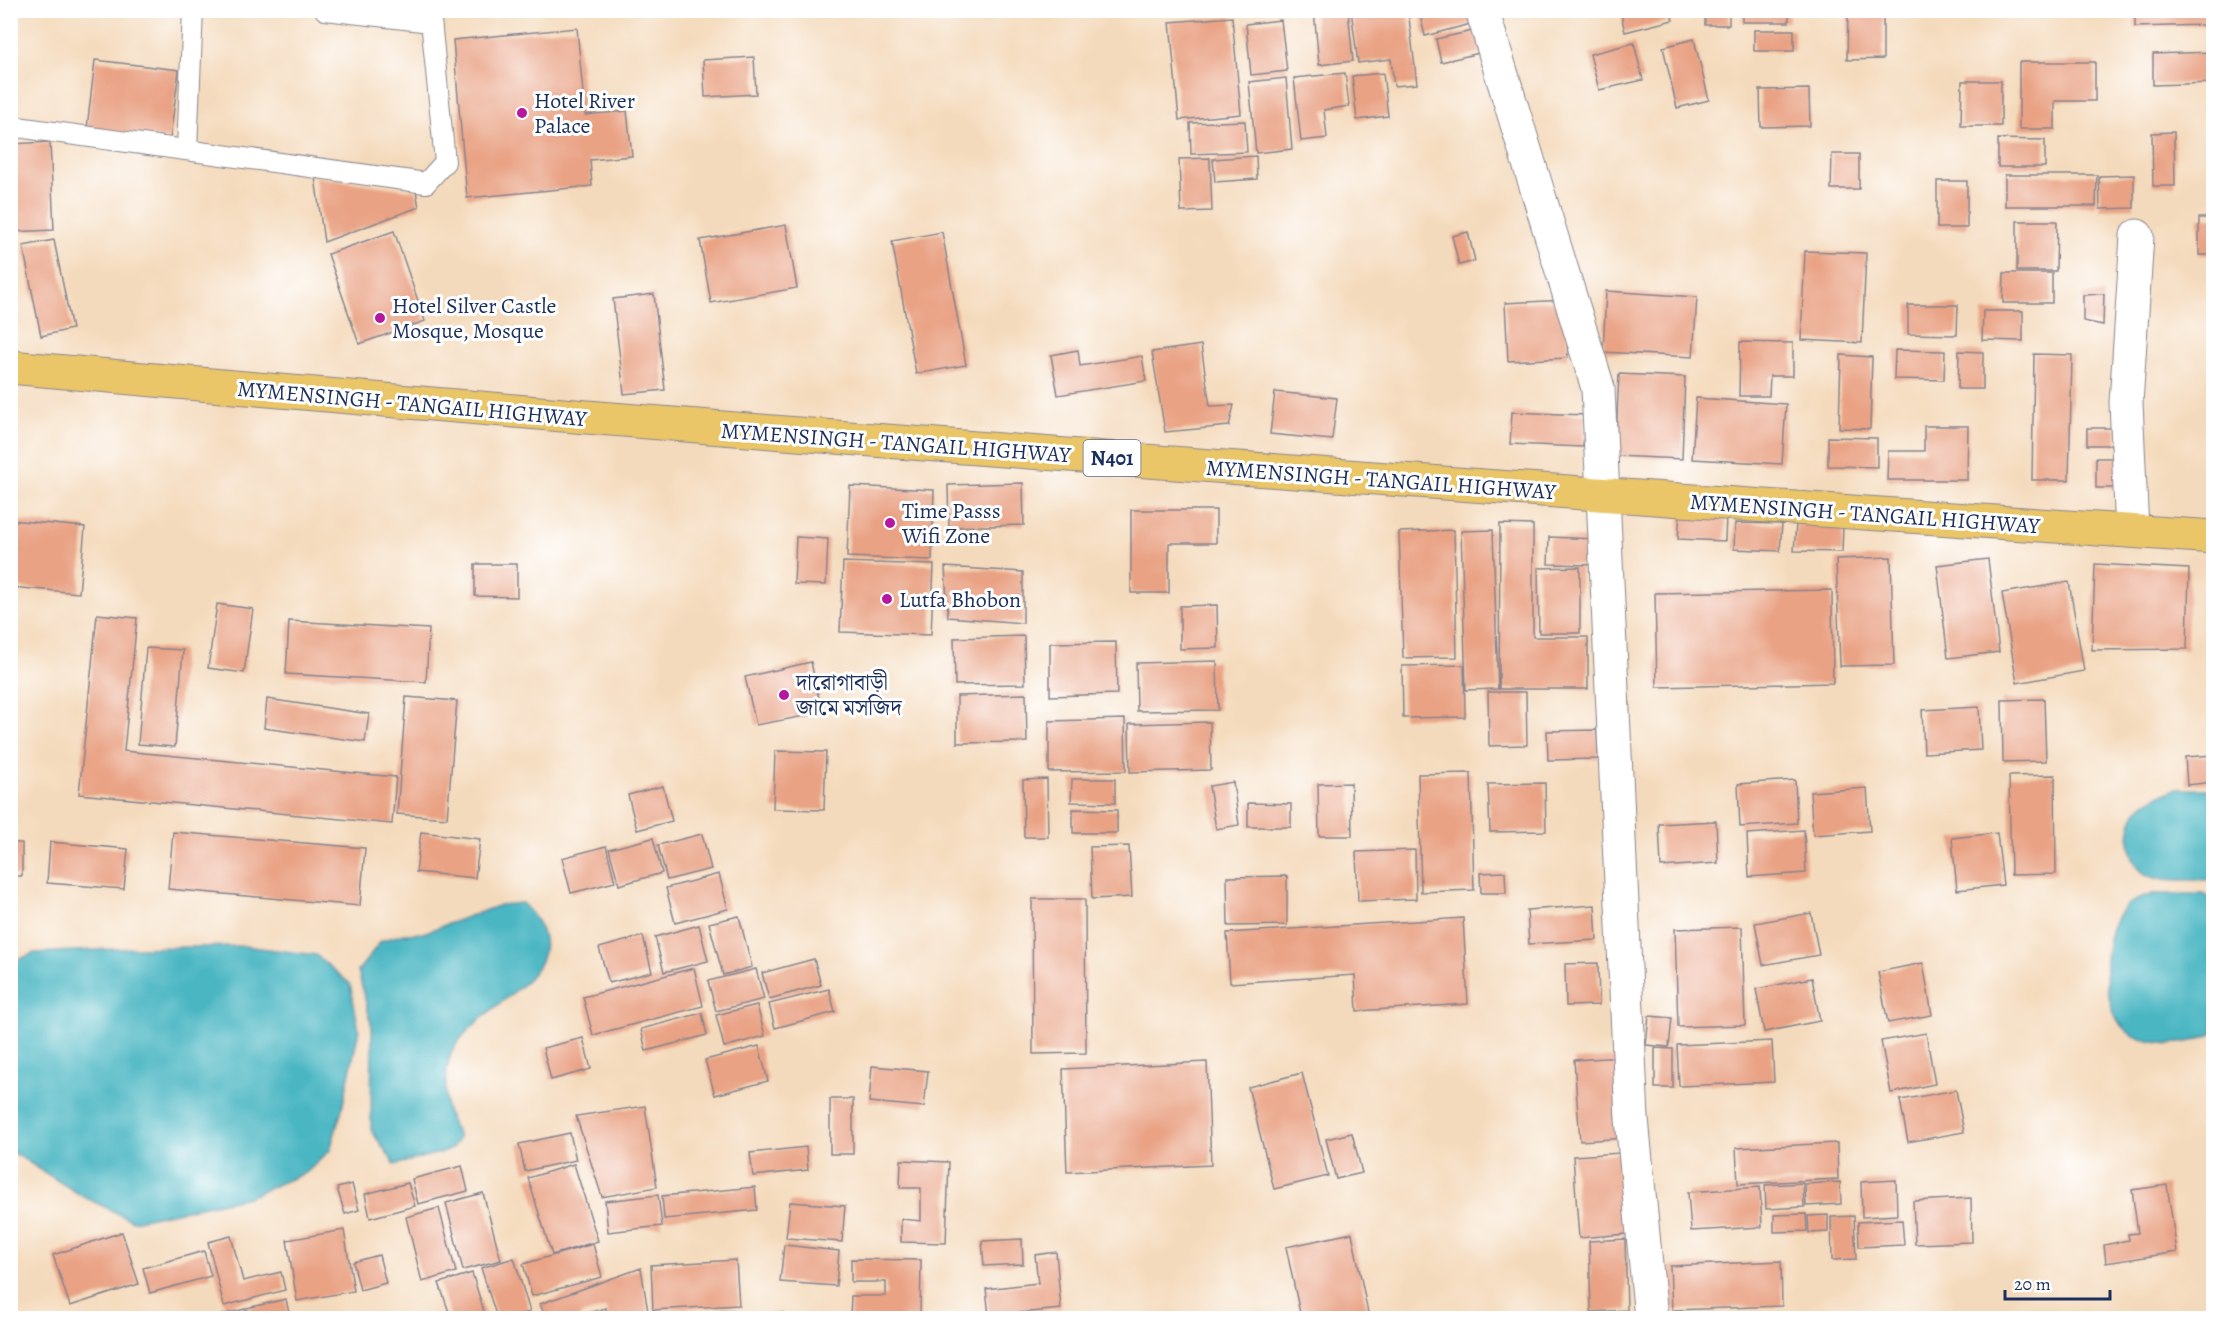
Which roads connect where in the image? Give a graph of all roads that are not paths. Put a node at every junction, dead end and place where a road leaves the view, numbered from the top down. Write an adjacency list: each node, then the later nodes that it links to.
1 (193, 10): 6 (lane)
2 (325, 10): 4 (lane)
3 (1482, 10): 9 (street)
4 (431, 16): 6 (lane)
5 (10, 126): 6 (lane)
6 (187, 150)
7 (2137, 236): 10 (street)
8 (10, 367): 9 (highway, MYMENSINGH - TANGAIL HIGHWAY / N401)
9 (1603, 496): 10 (highway, MYMENSINGH - TANGAIL HIGHWAY / N401); 12 (street)
10 (2132, 531): 11 (highway, MYMENSINGH - TANGAIL HIGHWAY / N401)
11 (2214, 537)
12 (1651, 1318)

